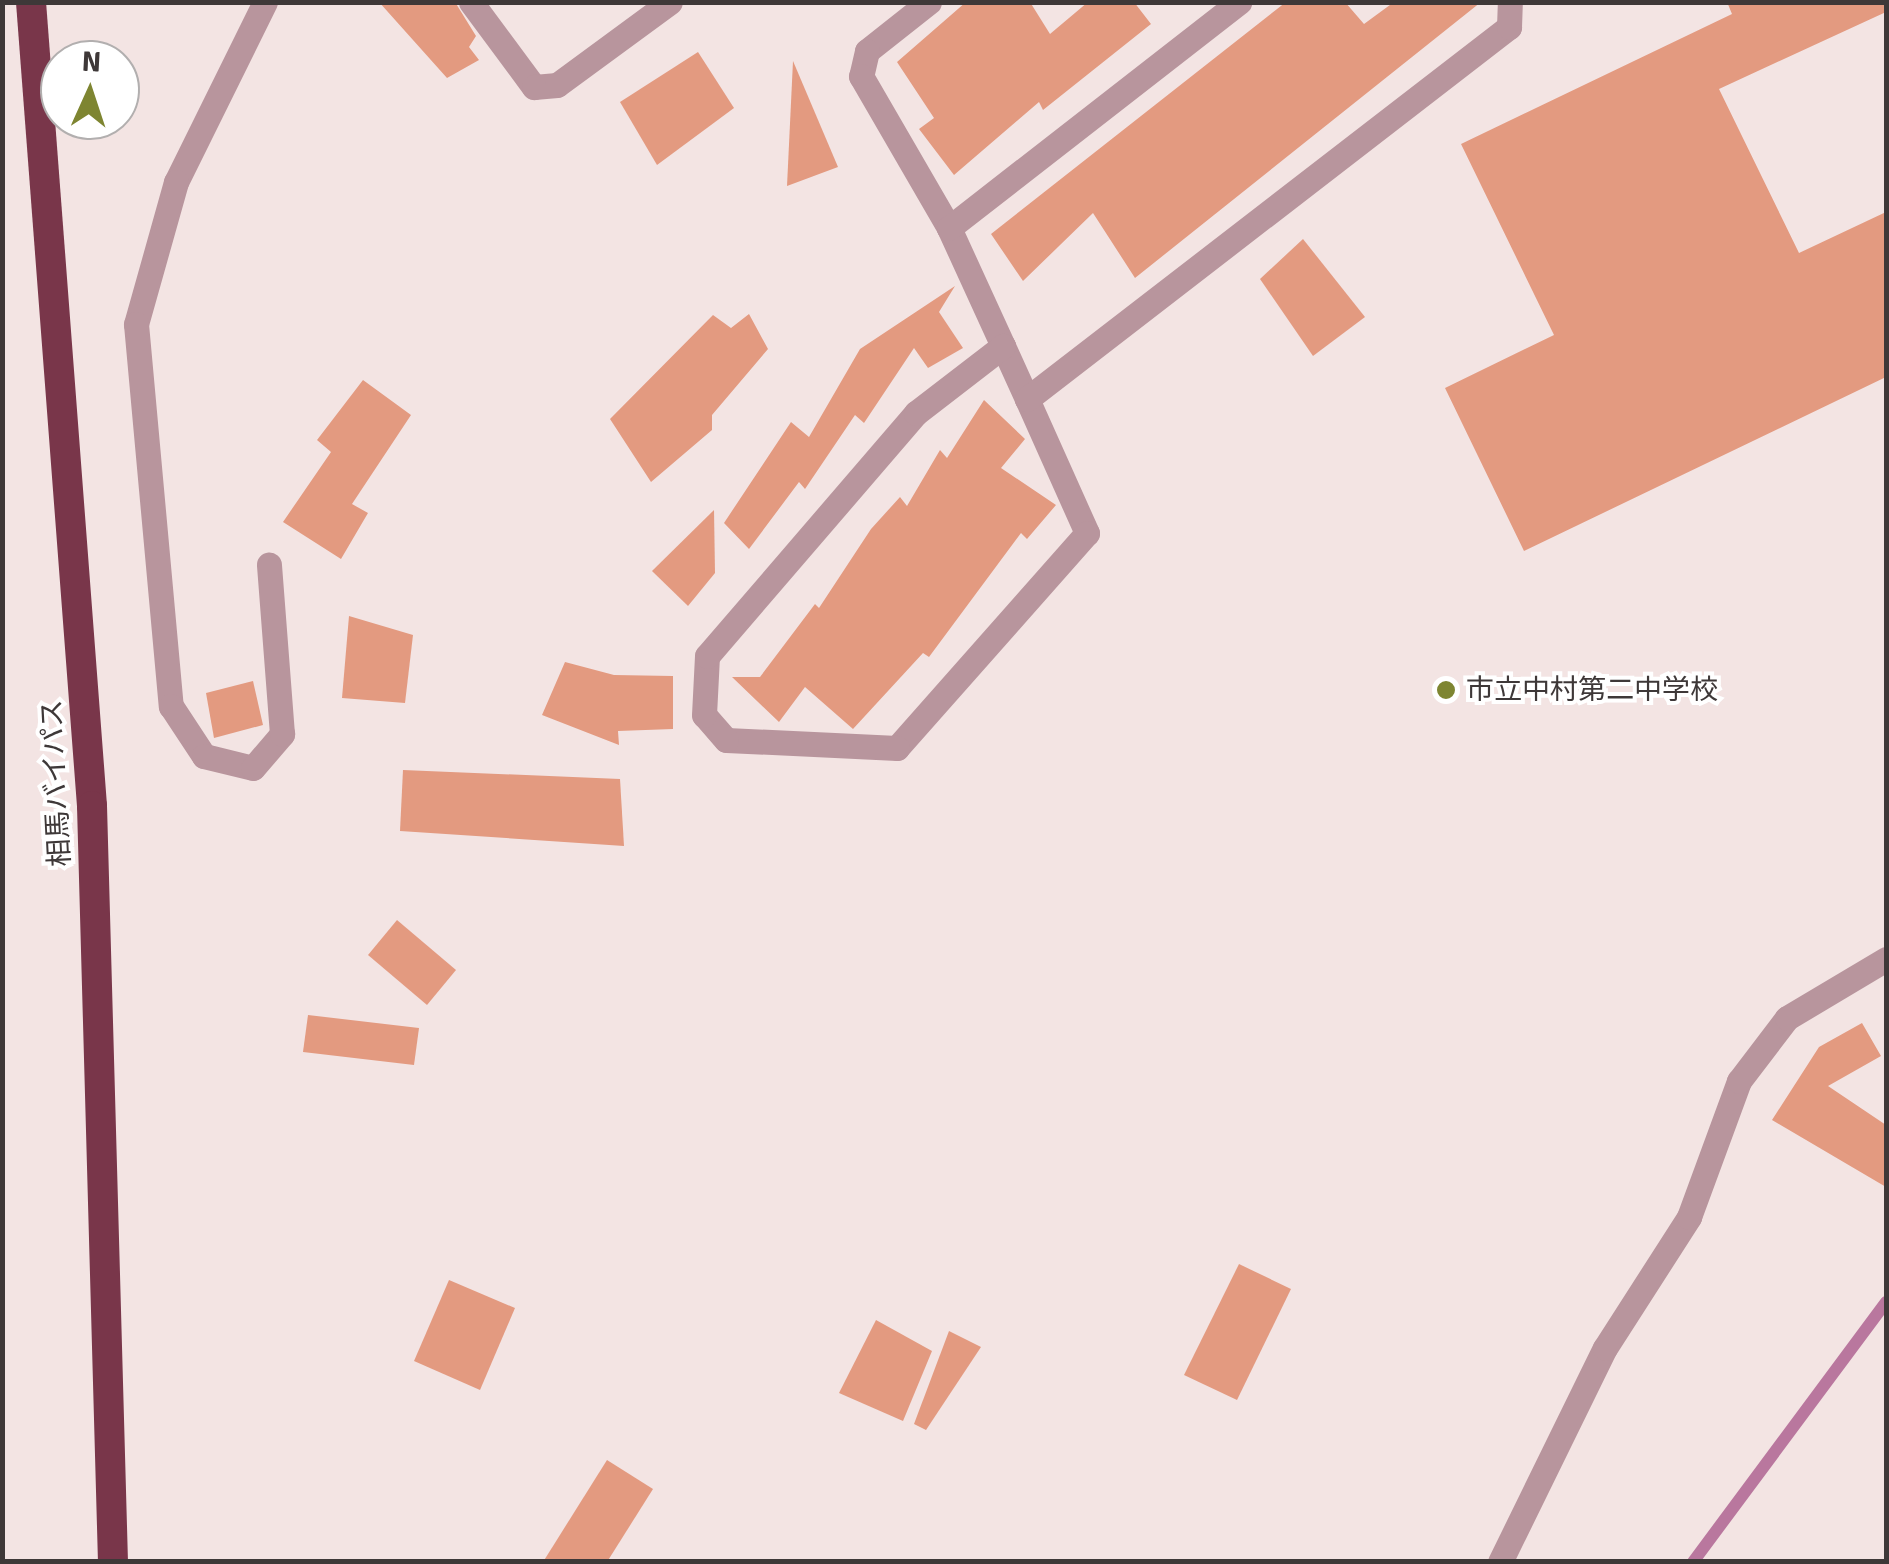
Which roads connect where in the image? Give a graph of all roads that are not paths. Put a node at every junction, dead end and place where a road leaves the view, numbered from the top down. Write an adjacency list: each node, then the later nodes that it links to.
1 (31, 2): 13 (highway, 相馬バイパス)
2 (264, 2): 11 (street)
3 (471, 2): 7 (street)
4 (929, 2): 8 (street)
5 (1239, 2): 8 (street)
6 (1510, 2): 10 (street)
7 (669, 3)
8 (948, 228): 9 (street)
9 (1003, 346): 10 (street); 10 (street)
10 (1027, 399)
11 (269, 564)
12 (1886, 959): 14 (street)
13 (113, 1562)
14 (1500, 1562)

